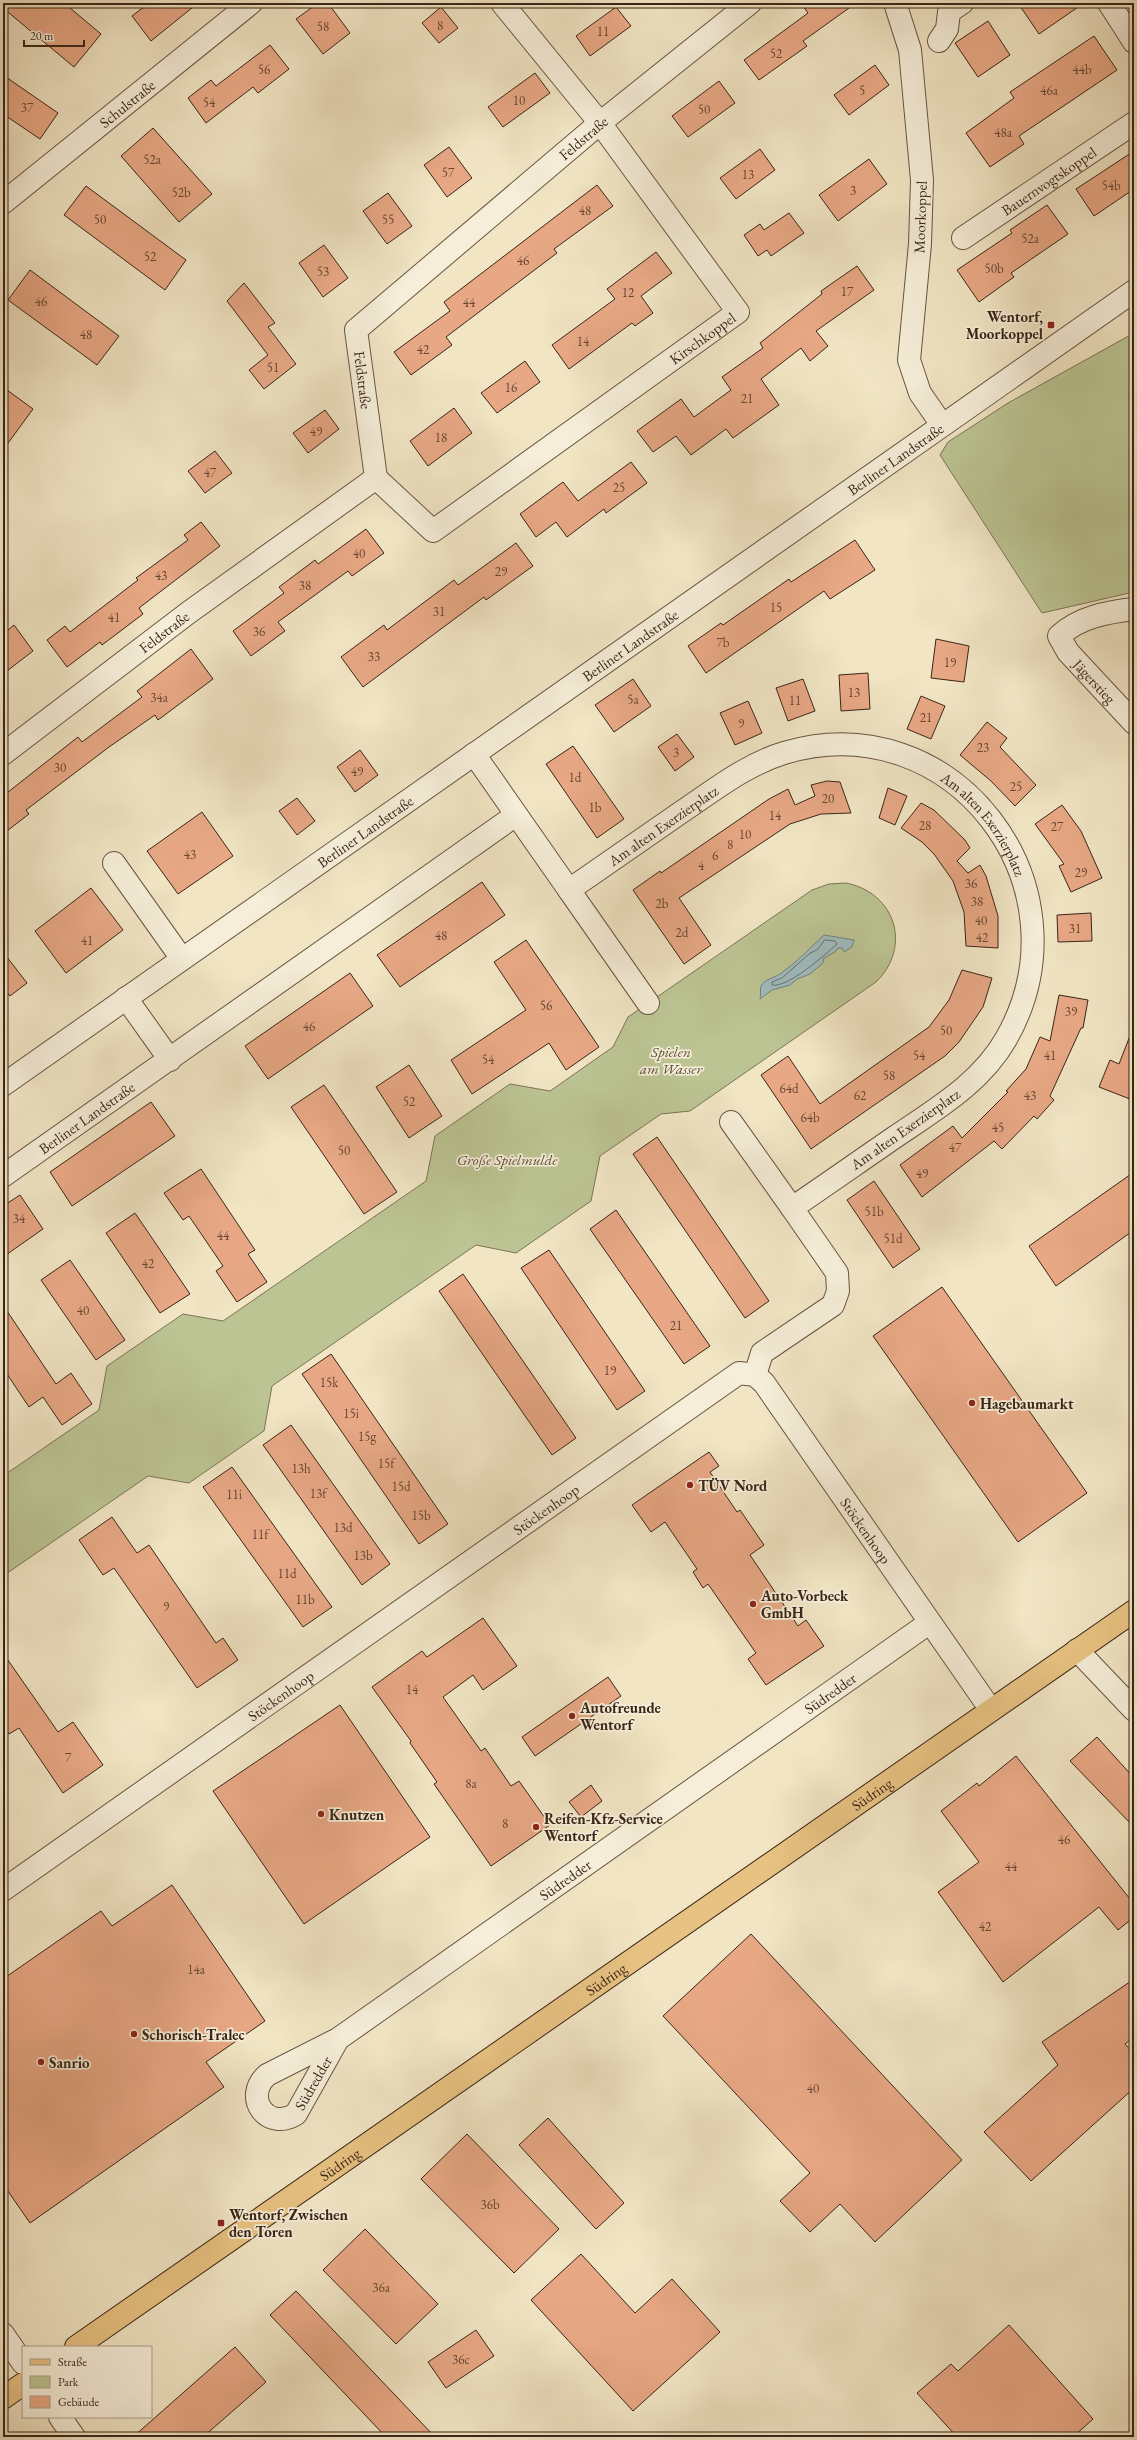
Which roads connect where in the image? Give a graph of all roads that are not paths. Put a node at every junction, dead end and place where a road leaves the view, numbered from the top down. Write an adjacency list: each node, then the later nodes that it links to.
1 (251, 3): 11 (street, Schulstraße)
2 (502, 3): 10 (street, Kirschkoppel)
3 (750, 3): 10 (street, Feldstraße)
4 (895, 3): 14 (street, Moorkoppel)
5 (962, 3): 7 (street)
6 (1109, 3): 8 (street)
7 (939, 41)
8 (1134, 42)
9 (1134, 123): 12 (street, Bauernvogtskoppel)
10 (600, 124): 15 (street, Feldstraße); 15 (street, Kirschkoppel)
11 (3, 204)
12 (963, 238)
13 (1134, 291): 14 (street, Berliner Landstraße)
14 (942, 425): 19 (street, Berliner Landstraße)
15 (376, 478): 18 (street, Feldstraße)
16 (1134, 609): 17 (street, Jägerstieg)
17 (1134, 723)
18 (3, 754)
19 (474, 754): 20 (street); 23 (street, Berliner Landstraße)
20 (516, 815): 22 (street); 26 (street, Berliner Landstraße)
21 (114, 863): 23 (street)
22 (569, 890): 25 (street); 30 (street, Am alten Exerzierplatz)
23 (182, 959): 24 (street, Berliner Landstraße)
24 (126, 998): 26 (street); 27 (street, Berliner Landstraße)
25 (648, 1003)
26 (170, 1060): 29 (street, Berliner Landstraße)
27 (3, 1085)
28 (731, 1122): 30 (street)
29 (3, 1176)
30 (792, 1208): 31 (street)
31 (755, 1375): 33 (street, Stöckenhoop); 37 (street, Stöckenhoop)
32 (1134, 1611): 34 (main road, Südring)
33 (929, 1623): 35 (street, Stöckenhoop); 38 (street, Südredder)
34 (1077, 1650): 35 (main road, Südring); 36 (street)
35 (991, 1710): 40 (main road, Südring)
36 (1134, 1710)
37 (3, 1890)
38 (338, 2039)
39 (3, 2334): 41 (street)
40 (77, 2346)
41 (22, 2362)
42 (22, 2385): 43 (main road)
43 (3, 2398)
44 (61, 2418): 45 (street)
45 (74, 2437)

